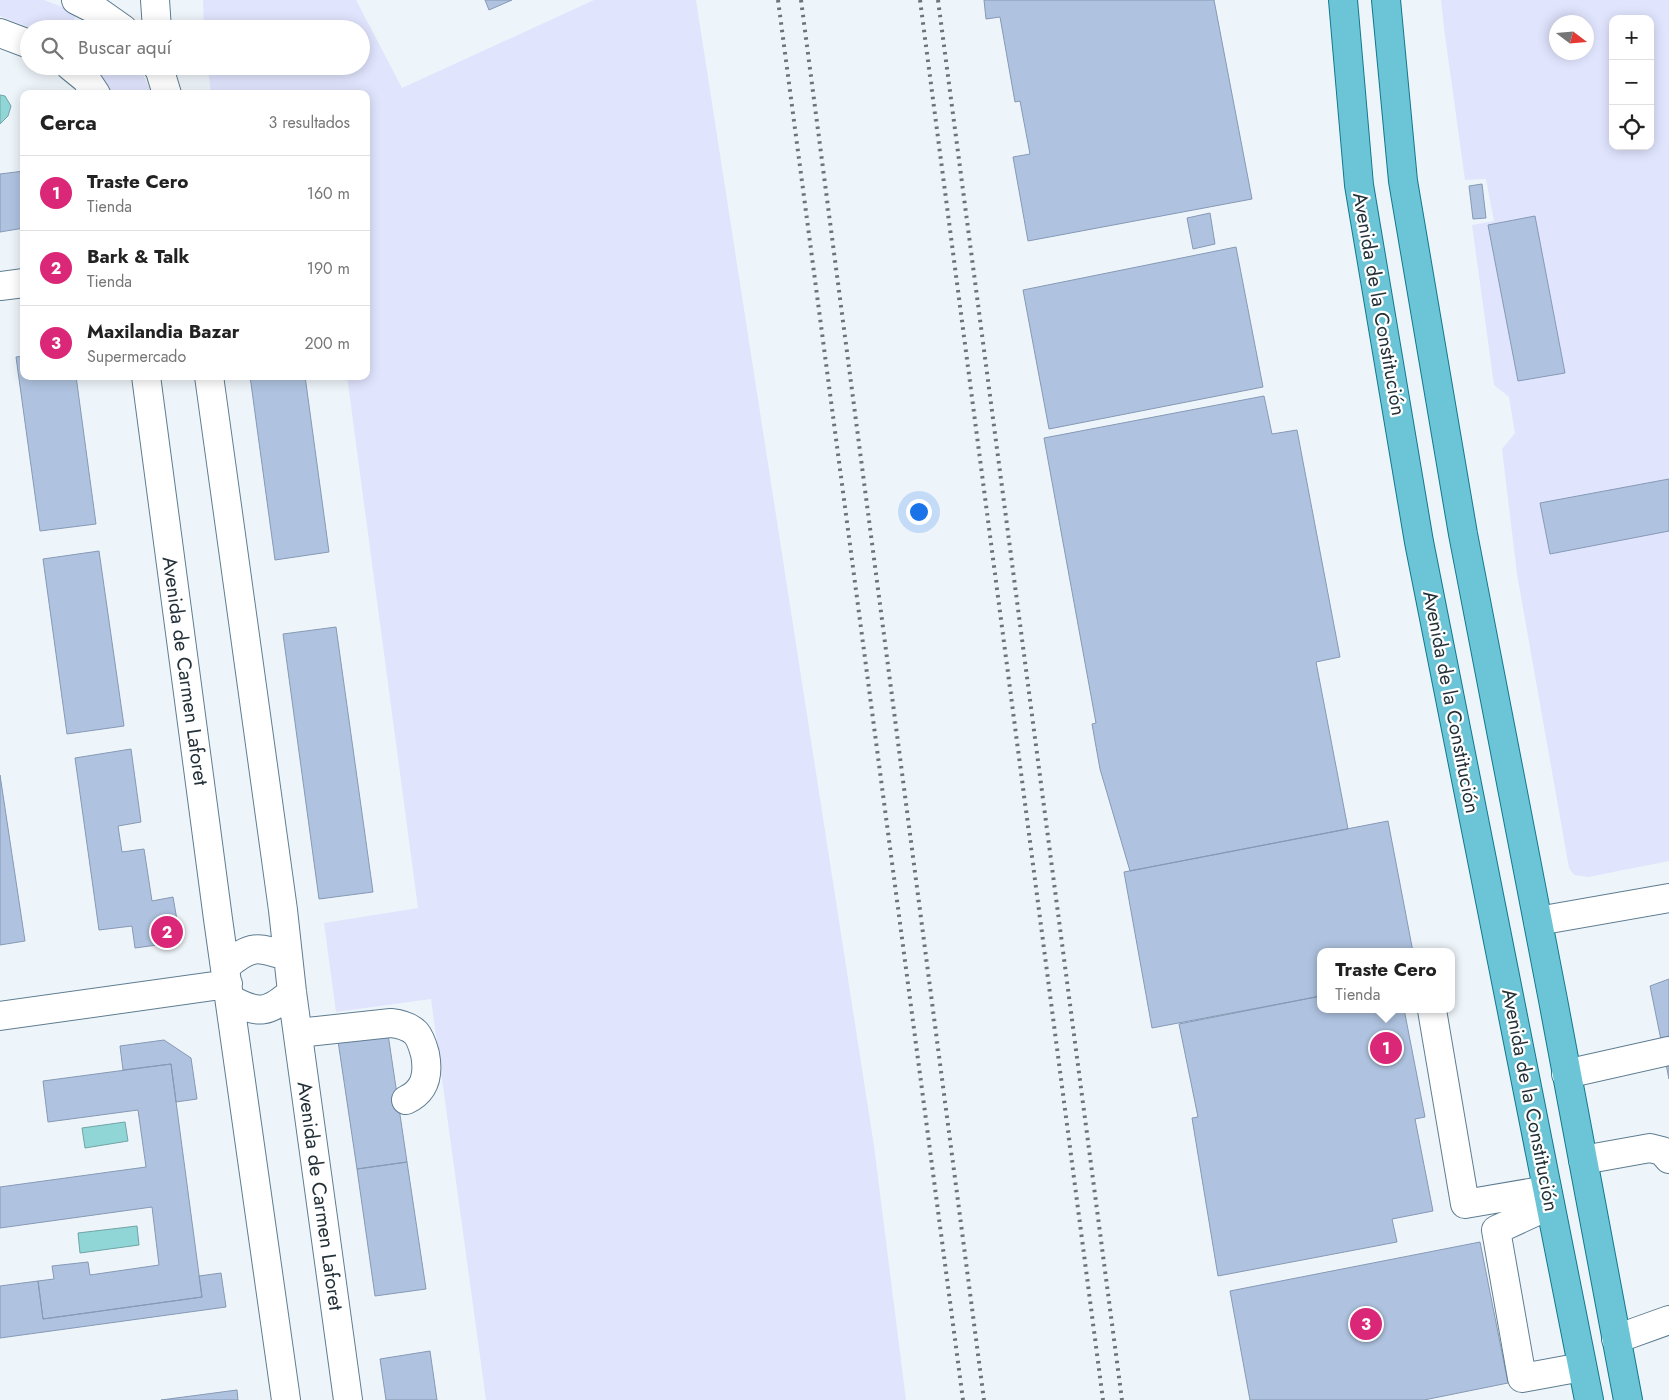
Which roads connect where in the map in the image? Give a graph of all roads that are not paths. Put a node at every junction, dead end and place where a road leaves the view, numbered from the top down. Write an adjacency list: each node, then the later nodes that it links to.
1 (76, 0): 5 (street)
2 (154, 0): 6 (street)
3 (1343, 0): 28 (main road, Avenida de la Constitución)
4 (1386, 0): 16 (main road, Avenida de la Constitución)
5 (110, 20)
6 (156, 20)
7 (0, 33): 8 (street)
8 (20, 41)
9 (81, 75): 10 (street)
10 (93, 90)
11 (20, 284): 12 (street)
12 (0, 286)
13 (147, 380): 18 (street, Avenida de Carmen Laforet)
14 (210, 380): 17 (street, Avenida de Carmen Laforet)
15 (1669, 898): 16 (street)
16 (1538, 921): 24 (main road, Avenida de la Constitución)
17 (288, 957): 18 (street); 19 (street, Avenida de Carmen Laforet)
18 (228, 983): 19 (street); 21 (street); 32 (street, Avenida de Carmen Laforet)
19 (292, 992): 22 (street, Avenida de Carmen Laforet)
20 (1433, 1013): 28 (street)
21 (0, 1016)
22 (298, 1033): 25 (street); 33 (street, Avenida de Carmen Laforet)
23 (1669, 1051): 24 (street)
24 (1566, 1074): 27 (main road, Avenida de la Constitución)
25 (406, 1100)
26 (1667, 1151): 27 (street)
27 (1583, 1160): 30 (main road, Avenida de la Constitución)
28 (1549, 1197): 31 (main road, Avenida de la Constitución); 31 (street)
29 (1669, 1320): 30 (street)
30 (1616, 1339): 35 (main road, Avenida de la Constitución)
31 (1582, 1367): 34 (main road, Avenida de la Constitución)
32 (286, 1400)
33 (348, 1400)
34 (1588, 1400)
35 (1628, 1400)

